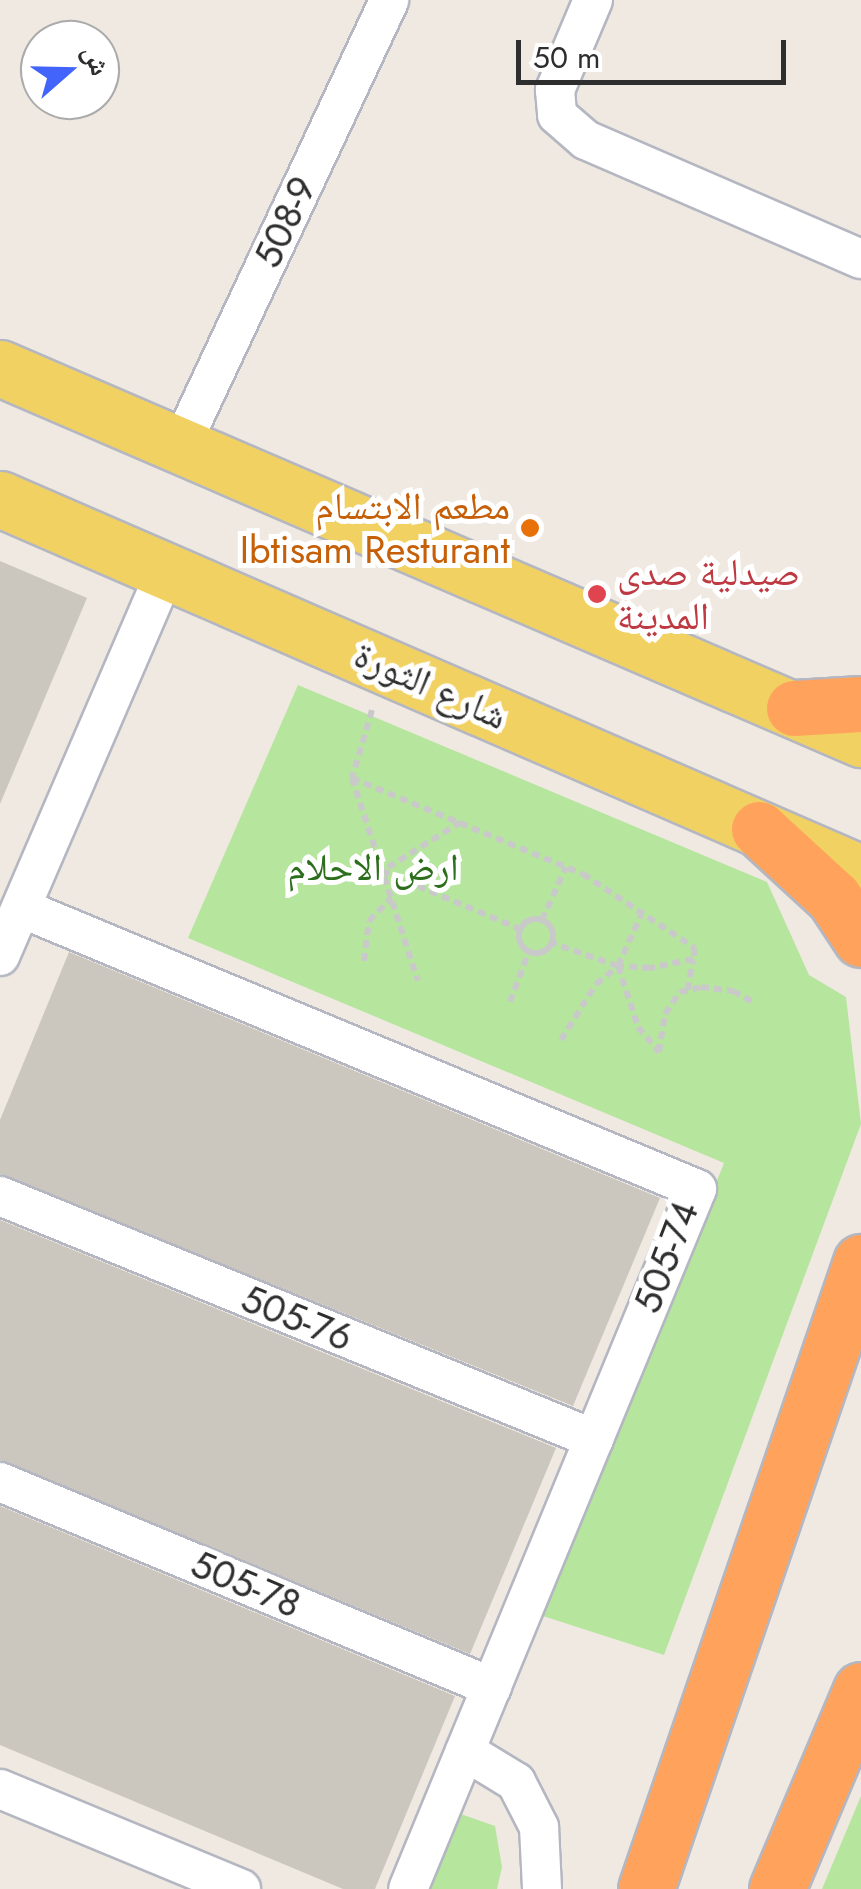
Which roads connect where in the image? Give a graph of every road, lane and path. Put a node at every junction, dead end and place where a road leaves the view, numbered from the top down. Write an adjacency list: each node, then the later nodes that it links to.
1 (389, 0): 5 (street, 508-9)
2 (593, 0): 3 (street)
3 (861, 258)
4 (0, 368): 5 (main road)
5 (181, 445): 10 (main road)
6 (0, 500): 7 (main road, شارع الثورة)
7 (167, 568): 8 (main road, شارع الثورة); 19 (street)
8 (393, 668): 12 (path); 14 (main road, شارع الثورة)
9 (861, 704): 10 (highway)
10 (794, 708): 11 (main road)
11 (861, 739)
12 (352, 778): 13 (path); 16 (path)
13 (461, 822): 15 (path); 16 (path)
14 (759, 830): 17 (main road, شارع الثورة); 23 (highway)
15 (566, 867): 20 (path); 21 (path)
16 (382, 871): 18 (path); 22 (path)
17 (861, 873)
18 (391, 898): 28 (path); 30 (path)
19 (21, 908): 26 (street); 37 (street, 505-74)
20 (641, 914): 27 (path); 29 (path)
21 (542, 920): 22 (path); 24 (path)
22 (520, 929): 25 (path)
23 (861, 940)
24 (552, 943): 25 (path); 29 (path)
25 (530, 951): 32 (path)
26 (0, 956)
27 (693, 959): 29 (path); 31 (path)
28 (364, 961)
29 (618, 966): 31 (path); 34 (path)
30 (418, 981)
31 (688, 990): 33 (path)
32 (510, 1002)
33 (753, 1002)
34 (562, 1040)
35 (0, 1196): 37 (street, 505-76)
36 (861, 1262): 46 (highway)
37 (594, 1439): 39 (street, 505-74)
38 (0, 1482): 39 (street, 505-78)
39 (492, 1687): 41 (street, 505-74)
40 (861, 1690): 47 (highway)
41 (465, 1752): 44 (street, 505-74); 45 (street)
42 (0, 1788): 43 (street)
43 (241, 1889)
44 (408, 1889)
45 (542, 1889)
46 (646, 1889)
47 (777, 1889)

